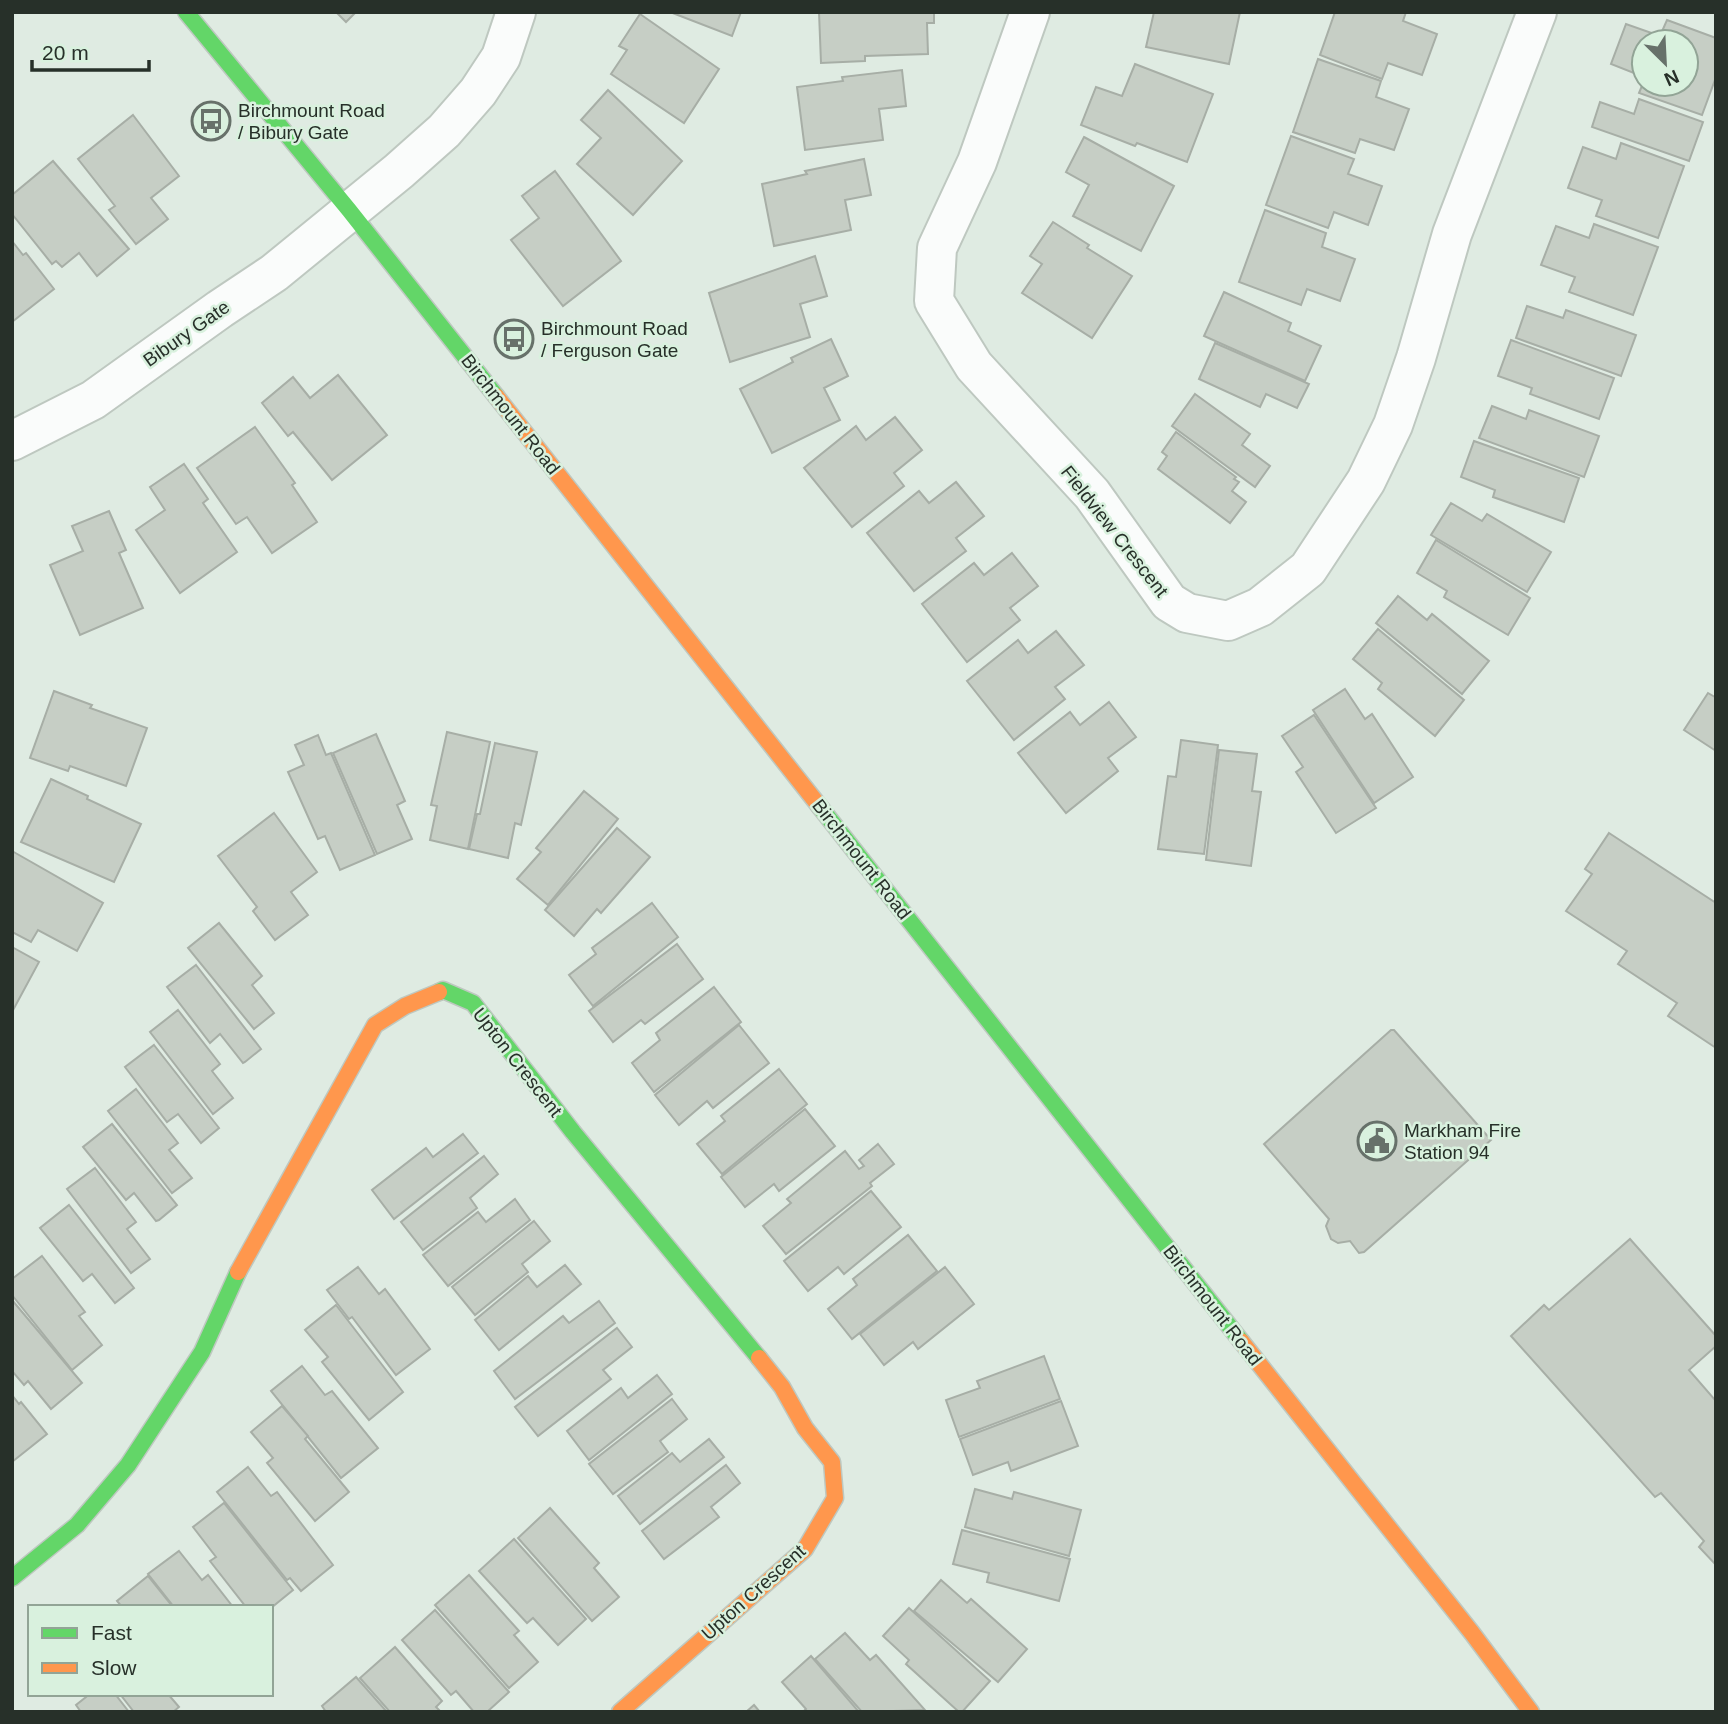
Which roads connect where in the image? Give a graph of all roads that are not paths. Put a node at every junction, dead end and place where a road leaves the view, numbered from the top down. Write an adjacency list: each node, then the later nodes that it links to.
1 (186, 12): 5 (main road, Birchmount Road)
2 (516, 12): 5 (street, Bibury Gate)
3 (1030, 12): 4 (street, Fieldview Crescent)
4 (1537, 12)
5 (349, 210): 6 (street, Bibury Gate); 9 (main road, Birchmount Road)
6 (12, 441)
7 (12, 1578): 8 (main road, Upton Crescent)
8 (620, 1712)
9 (1531, 1712)

